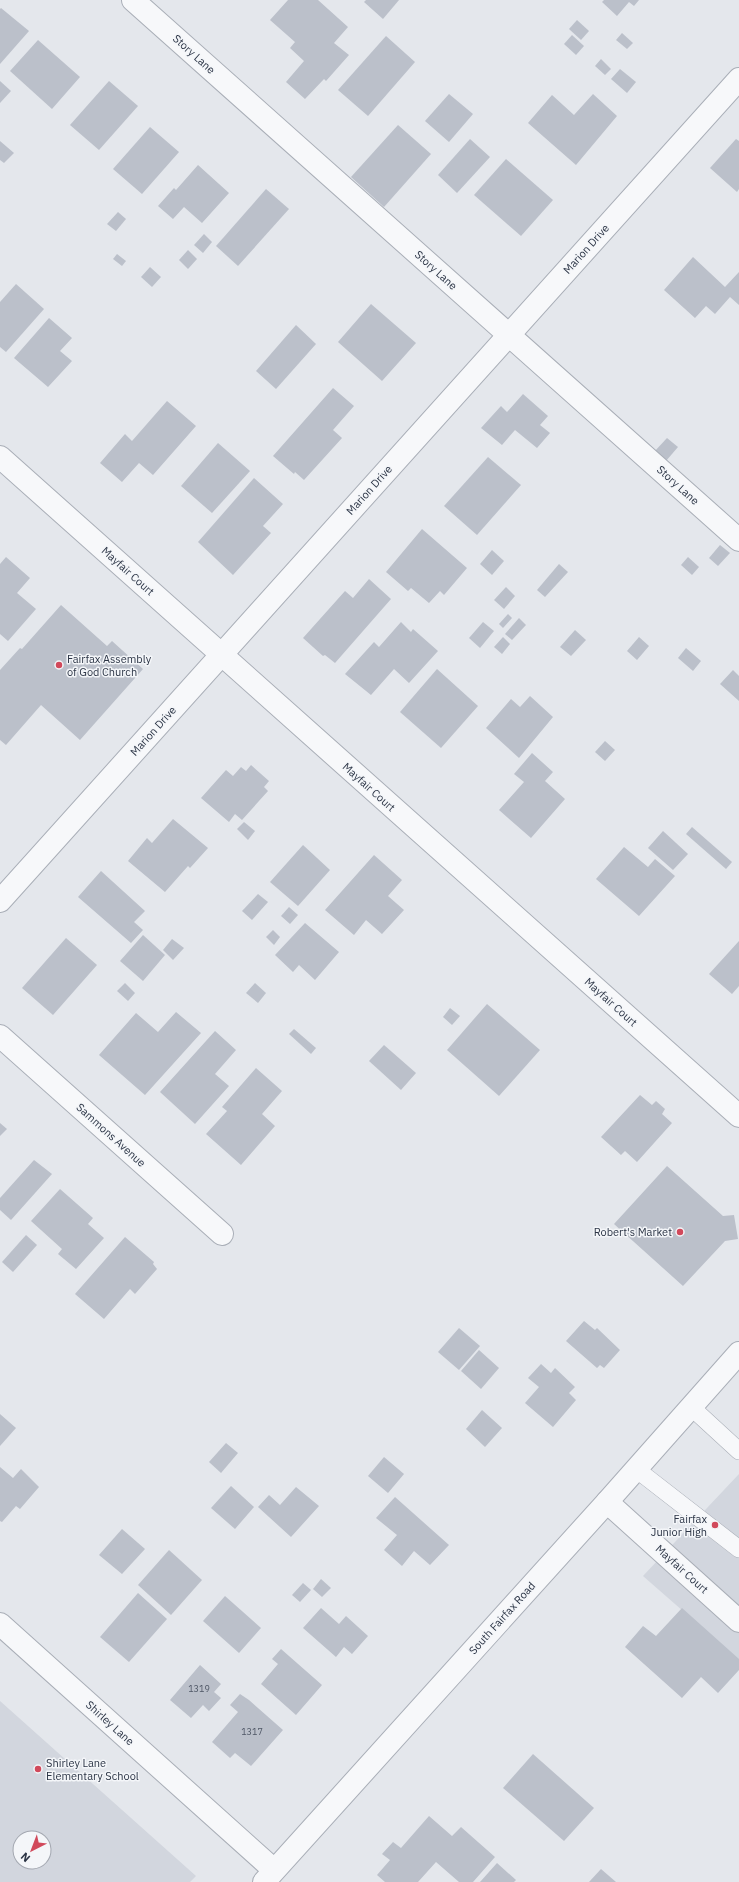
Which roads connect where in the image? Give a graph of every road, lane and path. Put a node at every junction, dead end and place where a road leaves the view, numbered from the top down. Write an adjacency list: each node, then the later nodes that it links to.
1 (133, 0): 3 (street, Story Lane)
2 (739, 79): 3 (street, Marion Drive)
3 (509, 334): 5 (street, Story Lane); 6 (street, Marion Drive)
4 (0, 456): 6 (street, Mayfair Court)
5 (739, 540)
6 (222, 655): 7 (street, Marion Drive); 9 (street, Mayfair Court)
7 (0, 902)
8 (0, 1036): 10 (street, Sammons Avenue)
9 (739, 1116)
10 (222, 1234)
11 (739, 1353): 12 (street, South Fairfax Road)
12 (690, 1406): 13 (lane); 14 (street, South Fairfax Road)
13 (739, 1451)
14 (636, 1469): 15 (street, South Fairfax Road); 16 (lane)
15 (607, 1502): 17 (street, Mayfair Court); 19 (street, South Fairfax Road)
16 (739, 1549)
17 (739, 1621)
18 (0, 1624): 19 (street, Shirley Lane)
19 (269, 1876)

